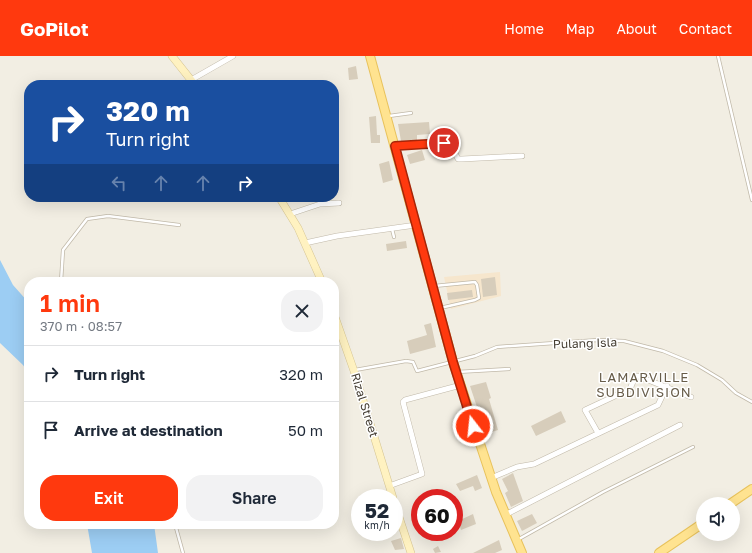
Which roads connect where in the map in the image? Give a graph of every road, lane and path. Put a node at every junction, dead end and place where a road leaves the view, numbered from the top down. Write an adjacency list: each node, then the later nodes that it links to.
1 (172, 56): 5 (street)
2 (233, 56): 6 (street)
3 (370, 56): 8 (main road)
4 (718, 56): 11 (lane)
5 (191, 80)
6 (196, 80)
7 (411, 113): 8 (lane)
8 (386, 116): 9 (main road)
9 (395, 146): 10 (street); 16 (main road)
10 (522, 156)
11 (752, 200)
12 (282, 202): 14 (street)
13 (339, 203): 14 (street)
14 (290, 214): 19 (street)
15 (179, 225): 20 (lane)
16 (416, 225): 17 (street); 22 (main road)
17 (392, 228): 18 (lane); 19 (street)
18 (394, 237)
19 (305, 243): 21 (street)
20 (61, 277)
21 (320, 277)
22 (433, 286): 23 (main road); 23 (lane)
23 (439, 308): 25 (main road)
24 (339, 328): 27 (street, Rizal Street)
25 (453, 362): 27 (lane, Pulang Isla); 28 (main road); 32 (lane, Pulang Isla)
26 (509, 369): 28 (lane)
27 (354, 370): 37 (street, Rizal Street)
28 (457, 372): 29 (main road)
29 (461, 385): 36 (main road); 37 (street)
30 (668, 386): 31 (street); 34 (street); 34 (street)
31 (691, 397)
32 (752, 402)
33 (680, 425): 41 (street)
34 (598, 433): 36 (street)
35 (692, 447): 45 (lane)
36 (491, 478): 41 (main road)
37 (389, 486): 38 (street, Rizal Street)
38 (390, 489)
39 (752, 489): 40 (main road)
40 (740, 497)
41 (505, 515): 45 (main road)
42 (696, 528): 46 (main road)
43 (176, 529): 47 (lane)
44 (403, 529): 48 (street)
45 (516, 540): 49 (main road)
46 (662, 552)
47 (183, 553)
48 (411, 553)
49 (522, 553)

